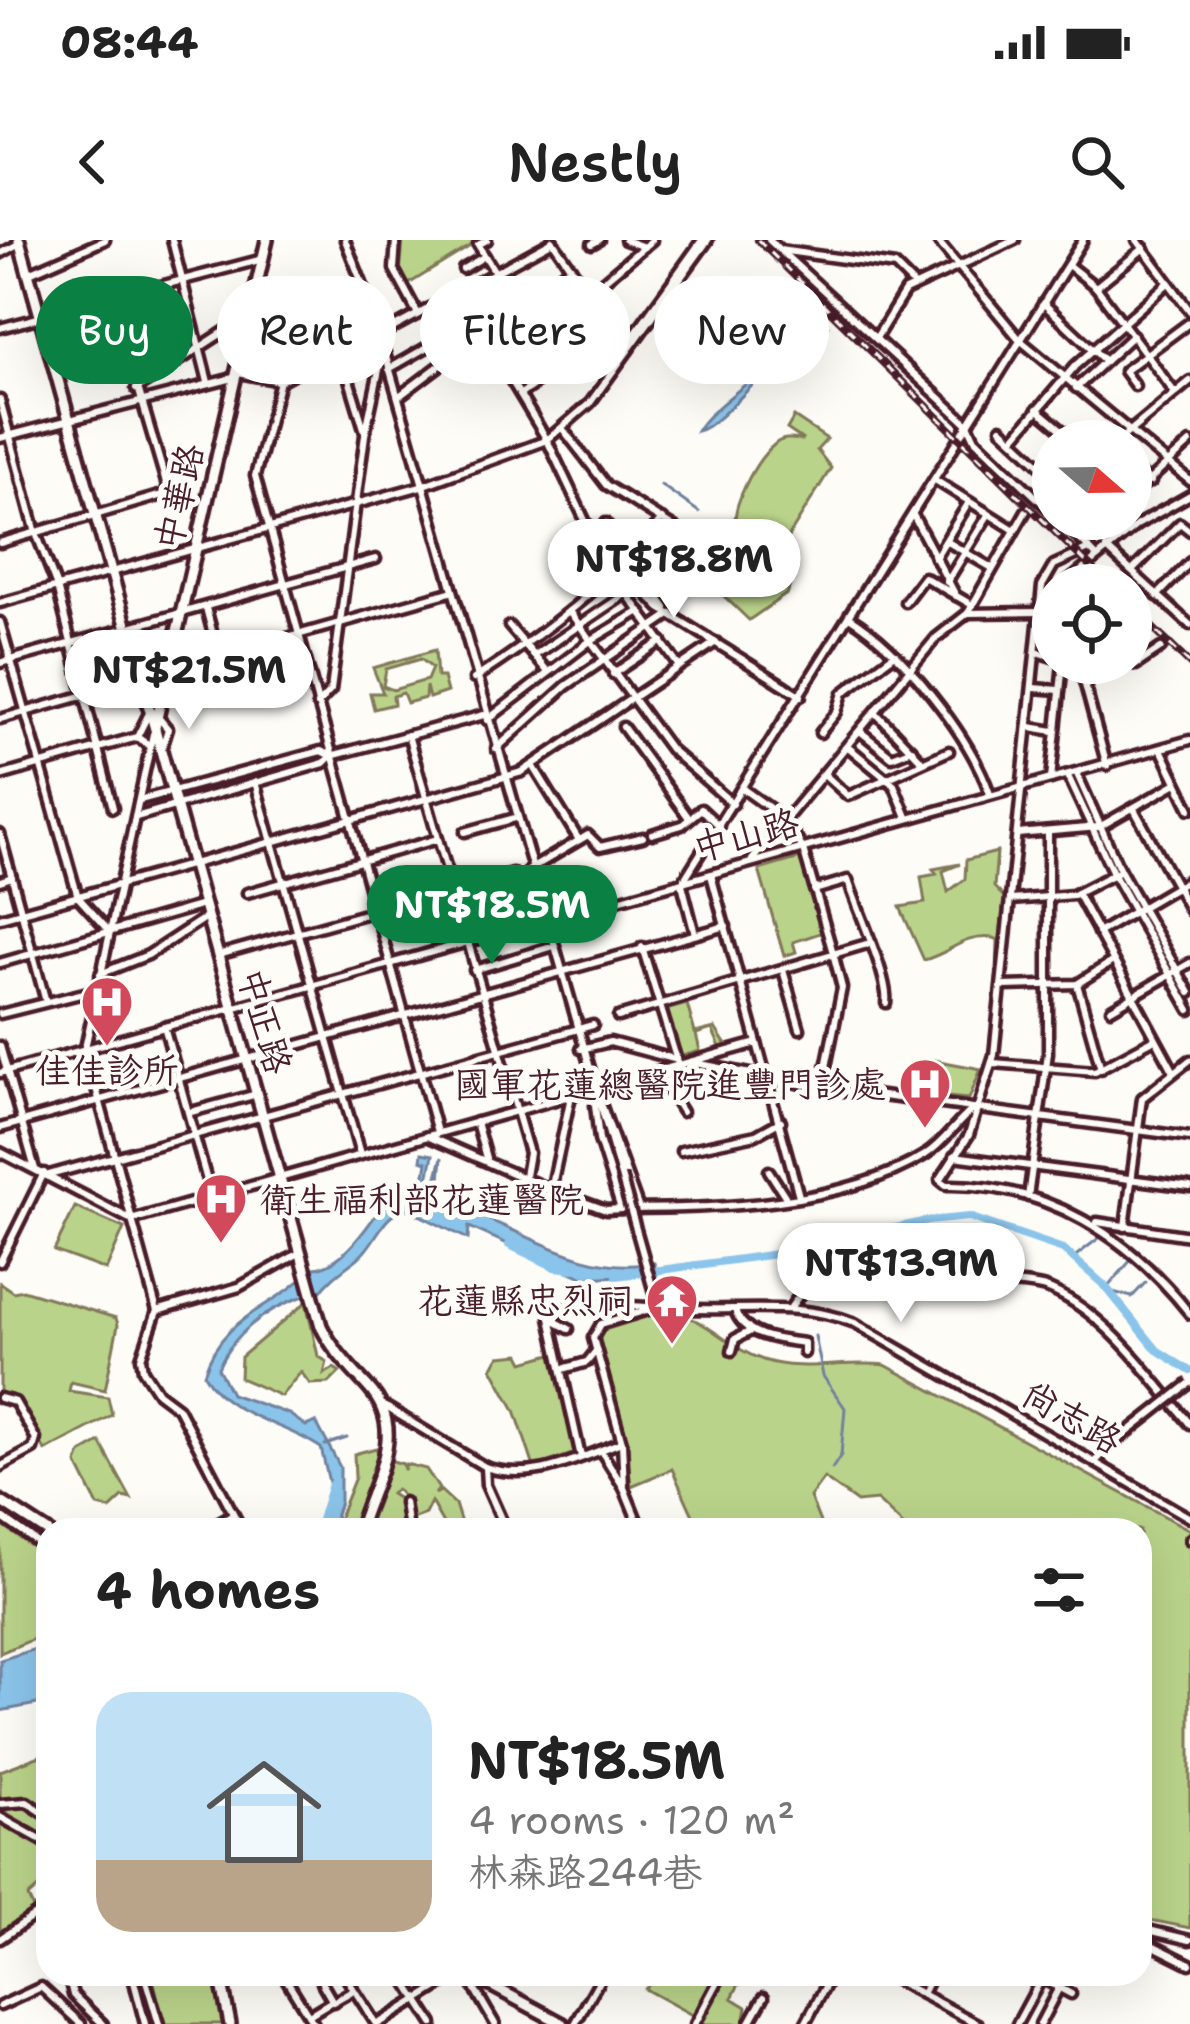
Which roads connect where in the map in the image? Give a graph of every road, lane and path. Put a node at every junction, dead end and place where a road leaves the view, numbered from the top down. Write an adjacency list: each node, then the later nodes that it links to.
1 (105, 240): 28 (street)
2 (172, 240): 29 (street)
3 (267, 240): 22 (main road, 中華路)
4 (345, 240): 31 (street)
5 (396, 240): 43 (street)
6 (487, 240): 21 (street)
7 (625, 240): 17 (street)
8 (652, 240): 17 (street)
9 (705, 240): 54 (street); 56 (street)
10 (769, 240): 19 (street)
11 (937, 240): 24 (street)
12 (1015, 240): 24 (street)
13 (1083, 240): 23 (street)
14 (1137, 240): 18 (street)
15 (552, 241): 25 (street); 27 (street)
16 (19, 242): 20 (street); 28 (main road)
17 (644, 248): 35 (street)
18 (1144, 248): 37 (street); 39 (street)
19 (779, 250): 38 (street); 52 (street)
20 (0, 254)
21 (485, 256): 26 (street); 27 (street)
22 (263, 259): 30 (main road, 中華路); 36 (street)
23 (1068, 265): 39 (street); 40 (street)
24 (959, 266): 38 (street); 53 (street)
25 (572, 267): 33 (street); 34 (street)
26 (464, 269)
27 (495, 272): 32 (street)
28 (27, 274): 41 (main road)
29 (181, 276)
30 (258, 276)
31 (358, 276)
32 (488, 276)
33 (559, 276)
34 (578, 276)
35 (610, 276)
36 (193, 278)
37 (1168, 283): 42 (street); 46 (street)
38 (914, 285): 52 (street)
39 (1096, 287): 46 (street)
40 (1043, 303): 53 (street); 57 (street)
41 (36, 308)
42 (1190, 310)
43 (418, 314): 48 (street)
44 (36, 320): 49 (street)
45 (193, 321): 55 (street)
46 (1124, 322): 50 (street); 57 (street)
47 (1190, 322): 58 (street)
48 (396, 325)
49 (0, 328)
50 (1133, 335): 58 (street); 59 (street)
51 (217, 336): 55 (street)
52 (876, 338): 88 (street)
53 (1021, 340): 61 (street); 88 (street)
54 (630, 345)
55 (200, 346): 64 (street); 77 (street)
56 (630, 346)
57 (1094, 349): 59 (street); 61 (street)
58 (1147, 355): 75 (street); 78 (street)
59 (1105, 361): 76 (street)
60 (420, 379): 80 (street)
61 (1063, 379): 76 (street); 83 (street)
62 (217, 380): 64 (street)
63 (1190, 381): 78 (street)
64 (208, 382): 82 (street)
65 (57, 384): 87 (main road)
66 (135, 384): 77 (street)
67 (232, 384): 123 (main road, 中華路)
68 (279, 384): 114 (street)
69 (350, 384): 92 (street)
70 (376, 384): 92 (street)
71 (393, 384): 80 (street)
72 (514, 384): 79 (street)
73 (535, 384): 79 (street)
74 (598, 384): 89 (street)
75 (1136, 386)
76 (1076, 388): 85 (street)
77 (136, 389): 82 (street)
78 (1175, 393): 86 (street)
79 (521, 394): 95 (street)
80 (398, 397): 103 (street)
81 (0, 400): 91 (street)
82 (139, 400): 87 (street); 110 (street)
83 (1037, 409): 84 (street); 94 (street)
84 (1050, 420)
85 (1115, 420)
86 (1140, 420)
87 (67, 421): 91 (street); 110 (main road)
88 (968, 424): 100 (street); 104 (street)
89 (562, 428): 95 (street); 112 (street)
90 (1001, 428): 94 (street)
91 (10, 435): 93 (street); 117 (street)
92 (365, 435): 107 (street)
93 (0, 438)
94 (1013, 439): 98 (street)
95 (547, 440): 103 (street); 135 (street)
96 (1190, 442): 99 (street)
97 (1152, 451): 99 (street)
98 (1032, 457)
99 (1166, 462): 101 (street); 102 (street)
100 (935, 479): 106 (street); 109 (street)
101 (1152, 480)
102 (1190, 481)
103 (422, 486): 107 (street); 145 (street)
104 (1032, 493)
105 (1190, 495): 122 (street)
106 (969, 502): 111 (street); 119 (street)
107 (357, 503): 114 (street); 130 (street)
108 (1026, 511): 115 (street)
109 (913, 515): 128 (street); 159 (street)
110 (93, 516): 117 (street); 139 (main road)
111 (993, 517): 115 (street); 125 (street)
112 (662, 519): 121 (street); 138 (street)
113 (606, 523): 127 (street)
114 (268, 528): 123 (street); 142 (street)
115 (1014, 530): 136 (street)
116 (1190, 531): 134 (street)
117 (36, 533): 120 (street); 143 (street)
118 (1081, 540): 124 (street)
119 (946, 541): 125 (street); 128 (street)
120 (0, 543)
121 (642, 544): 127 (street); 147 (street)
122 (1106, 548): 126 (street); 133 (street)
123 (195, 549): 139 (street); 158 (main road, 中華路)
124 (1089, 549): 126 (street); 131 (street)
125 (965, 552): 136 (street); 141 (street)
126 (1097, 556): 132 (street)
127 (630, 557): 135 (street); 156 (street)
128 (935, 558): 141 (street)
129 (376, 559): 130 (street)
130 (352, 564): 142 (street); 161 (street)
131 (1063, 564)
132 (1088, 564)
133 (1123, 564)
134 (1139, 564)
135 (621, 567): 140 (street); 156 (street)
136 (992, 568): 153 (street)
137 (1188, 568): 149 (street)
138 (694, 570)
139 (109, 572): 143 (street); 165 (main road)
140 (613, 574): 146 (street); 154 (street)
141 (947, 582): 148 (street)
142 (283, 584): 152 (street); 167 (street)
143 (57, 586): 150 (street); 171 (street)
144 (1152, 591): 149 (street)
145 (450, 592): 161 (street); 187 (street)
146 (627, 593): 155 (street); 164 (street)
147 (677, 596)
148 (956, 596): 151 (street); 153 (street)
149 (1157, 596): 162 (street)
150 (0, 602)
151 (905, 602)
152 (206, 608): 158 (street); 177 (street)
153 (970, 609): 157 (street); 182 (street)
154 (569, 611): 164 (street); 172 (street)
155 (640, 611): 166 (street); 168 (street)
156 (669, 612): 166 (street); 170 (street)
157 (1032, 612)
158 (180, 613): 165 (street); 184 (main road, 中華路)
159 (849, 617): 174 (street); 194 (street)
160 (0, 622): 178 (street)
161 (343, 623): 167 (street); 196 (street)
162 (1190, 625)
163 (509, 626): 172 (street)
164 (579, 626): 168 (street); 176 (street)
165 (125, 628): 171 (street); 186 (main road)
166 (653, 629): 169 (street); 179 (street)
167 (297, 636): 177 (street); 196 (street)
168 (590, 641): 179 (street); 183 (street)
169 (662, 641): 181 (street); 185 (street)
170 (716, 642): 181 (street); 194 (street)
171 (68, 644): 178 (street); 193 (street)
172 (525, 646): 176 (street); 187 (street)
173 (1161, 648): 175 (street)
174 (895, 654): 182 (street); 206 (street)
175 (1152, 654)
176 (534, 656): 183 (street)
177 (220, 658): 184 (street)
178 (10, 660): 180 (street); 197 (street)
179 (605, 661): 185 (street); 213 (street)
180 (0, 663)
181 (678, 665): 195 (street)
182 (908, 671): 199 (street); 234 (street)
183 (548, 672): 201 (street)
184 (166, 673): 186 (street); 198 (main road, 中華路)
185 (613, 674): 195 (street)
186 (139, 680): 193 (street); 198 (main road)
187 (474, 680): 201 (street)
188 (1034, 684): 191 (street)
189 (1060, 684): 192 (street)
190 (1085, 684): 220 (street)
191 (1034, 688): 192 (street); 203 (street)
192 (1059, 690): 205 (street)
193 (82, 695): 197 (street); 211 (street)
194 (801, 696): 232 (street)
195 (632, 698): 221 (street); 237 (street)
196 (317, 705): 217 (street)
197 (25, 712): 200 (street); 219 (street)
198 (153, 715): 208 (street); 212 (main road, 中華路); 212 (street)
199 (877, 715): 204 (street); 214 (street)
200 (0, 718)
201 (485, 718): 207 (street); 213 (street)
202 (623, 727): 245 (street)
203 (1030, 727): 205 (street); 231 (street)
204 (861, 731): 210 (street); 214 (street)
205 (1054, 731): 228 (street)
206 (820, 733)
207 (408, 735): 217 (street); 235 (street)
208 (137, 737): 211 (street); 212 (street)
209 (1190, 740): 215 (street, 中山路)
210 (848, 747): 223 (street); 227 (street)
211 (96, 748): 219 (street); 239 (street)
212 (155, 748): 233 (main road); 236 (street)
213 (496, 749): 226 (street)
214 (912, 749): 218 (street)
215 (1160, 749): 220 (street, 中山路); 230 (street)
216 (949, 751): 218 (street)
217 (331, 756): 222 (street); 229 (street); 247 (street)
218 (920, 760): 227 (street)
219 (40, 764): 225 (street); 277 (street)
220 (1107, 766): 224 (street, 中山路)
221 (534, 767): 226 (street); 255 (street)
222 (251, 770): 229 (street); 233 (street)
223 (824, 774): 227 (street); 246 (street)
224 (1073, 775): 228 (street, 中山路); 249 (street)
225 (0, 776)
226 (504, 777): 235 (street); 244 (street)
227 (885, 778): 243 (street)
228 (1051, 780): 231 (street, 中山路)
229 (255, 783): 238 (street); 256 (street)
230 (1175, 784): 240 (street); 241 (street)
231 (1023, 787): 234 (street, 中山路); 252 (street)
232 (743, 789): 237 (street); 246 (street)
233 (172, 793): 236 (street); 238 (main road, 中正路)
234 (990, 794): 243 (street, 中山路)
235 (427, 800): 247 (street); 254 (street)
236 (139, 801): 242 (street)
237 (733, 804): 248 (street)
238 (175, 805): 242 (street); 260 (main road, 中正路)
239 (113, 808)
240 (1134, 809): 249 (street); 271 (street)
241 (1190, 809)
242 (136, 817): 270 (street)
243 (907, 817): 257 (street, 中山路)
244 (515, 818): 250 (street); 261 (street)
245 (689, 818): 248 (street); 255 (street)
246 (785, 819): 257 (street); 259 (street)
247 (348, 822): 256 (street); 258 (street)
248 (719, 826): 268 (street)
249 (1095, 828): 253 (street); 263 (street)
250 (465, 832)
251 (0, 834): 265 (street)
252 (1017, 834): 253 (street); 278 (street)
253 (1048, 834): 276 (street)
254 (438, 839): 258 (street); 273 (street)
255 (580, 841): 261 (street)
256 (272, 842): 260 (street); 269 (street)
257 (802, 849): 259 (street, 中山路); 272 (street)
258 (359, 861): 269 (street); 283 (street)
259 (751, 862): 264 (street, 中山路)
260 (191, 866): 270 (street); 279 (main road, 中正路)
261 (530, 870): 286 (street)
262 (512, 873): 273 (street)
263 (1117, 873): 275 (street); 280 (street)
264 (711, 874): 268 (street, 中山路); 287 (street)
265 (12, 878): 267 (street); 282 (street)
266 (1190, 880): 271 (street)
267 (0, 881)
268 (683, 882): 286 (street, 中山路); 291 (street)
269 (283, 883): 274 (street); 289 (street)
270 (121, 885): 277 (street); 288 (street)
271 (1177, 887): 280 (street); 281 (street)
272 (814, 890): 293 (street); 297 (street)
273 (451, 891): 283 (street); 292 (street)
274 (247, 893)
275 (1077, 893): 276 (street); 290 (street)
276 (1050, 896): 278 (street); 311 (street)
277 (78, 897): 282 (street); 288 (street)
278 (1011, 900): 312 (street)
279 (202, 905): 284 (main road, 中正路); 288 (street)
280 (1138, 910): 290 (street); 306 (street)
281 (1190, 911)
282 (21, 912): 285 (street); 296 (street)
283 (373, 912): 289 (street); 302 (street)
284 (206, 917): 298 (main road, 中正路); 307 (street)
285 (0, 918)
286 (543, 920): 292 (street, 中山路); 294 (street)
287 (726, 926): 291 (street); 308 (street)
288 (110, 932): 296 (street); 307 (street)
289 (297, 933): 298 (street); 310 (street)
290 (1099, 933): 299 (street)
291 (695, 934): 295 (street)
292 (466, 942): 302 (street, 中山路); 303 (street)
293 (867, 944): 297 (street); 318 (street)
294 (551, 947): 303 (street); 305 (street)
295 (642, 947): 305 (street); 319 (street)
296 (33, 953): 300 (street); 317 (street)
297 (833, 953): 304 (street); 350 (street)
298 (218, 955): 322 (main road, 中正路)
299 (1113, 961): 309 (street); 316 (street)
300 (0, 963)
301 (1190, 963): 306 (street)
302 (389, 964): 310 (street, 中山路); 324 (street)
303 (474, 970): 314 (street)
304 (783, 970): 308 (street); 329 (street)
305 (559, 973): 314 (street); 328 (street)
306 (1174, 973): 315 (street); 316 (street); 321 (street)
307 (100, 974): 313 (street)
308 (742, 981): 319 (street); 332 (street)
309 (1077, 984): 311 (street); 343 (street)
310 (310, 985): 322 (street, 中山路); 330 (street)
311 (1048, 985): 312 (street); 342 (street)
312 (1004, 986): 341 (street)
313 (97, 990): 317 (street); 334 (street)
314 (480, 991): 324 (street); 335 (street)
315 (1190, 993)
316 (1132, 997): 320 (street); 331 (street)
317 (46, 1002): 323 (street)
318 (886, 1004)
319 (659, 1006): 325 (street); 339 (street)
320 (1112, 1009)
321 (1190, 1010)
322 (233, 1012): 327 (street, 中山路); 337 (main road, 中正路)
323 (0, 1014)
324 (402, 1016): 330 (street); 344 (street)
325 (618, 1017)
326 (593, 1025): 328 (street)
327 (164, 1026): 334 (street, 中山路); 348 (street)
328 (575, 1028): 335 (street); 336 (street)
329 (800, 1029)
330 (327, 1037): 337 (street); 352 (street)
331 (1155, 1039): 343 (street); 347 (street)
332 (758, 1043): 340 (street); 349 (street)
333 (0, 1046): 345 (street)
334 (86, 1048): 345 (street, 中山路); 355 (street)
335 (496, 1049): 344 (street); 357 (street)
336 (581, 1049): 339 (street); 351 (street)
337 (246, 1059): 348 (street); 353 (main road, 中正路)
338 (1190, 1060): 347 (street)
339 (676, 1062): 340 (street); 346 (street)
340 (695, 1063): 349 (street)
341 (992, 1063): 342 (street); 356 (street)
342 (1048, 1066): 343 (street); 361 (street)
343 (1101, 1070)
344 (419, 1071): 352 (street); 367 (street)
345 (3, 1072): 362 (street)
346 (657, 1072): 351 (street); 359 (street)
347 (1174, 1072): 366 (street)
348 (180, 1077): 355 (street); 358 (street)
349 (769, 1079): 350 (street); 363 (street)
350 (822, 1088): 356 (street)
351 (593, 1090): 354 (street); 389 (street); 390 (street); 397 (street, bridge)
352 (341, 1092): 360 (street); 373 (street)
353 (257, 1094): 358 (street); 360 (main road, 中正路)
354 (571, 1096): 357 (street); 384 (street)
355 (99, 1100): 362 (street); 375 (street)
356 (974, 1109): 361 (street); 374 (street); 386 (street)
357 (513, 1110): 364 (street); 380 (street)
358 (190, 1112): 368 (street)
359 (682, 1112)
360 (263, 1114): 368 (street); 381 (main road, 中正路)
361 (1040, 1118): 366 (street); 377 (street)
362 (22, 1120): 365 (street); 379 (street)
363 (781, 1121): 371 (street); 386 (street)
364 (476, 1122): 367 (street); 376 (street)
365 (0, 1128)
366 (1137, 1130): 370 (street); 382 (street)
367 (439, 1132): 369 (street)
368 (194, 1135): 375 (street); 387 (street)
369 (427, 1136): 373 (street); 376 (street)
370 (1190, 1137)
371 (681, 1151)
372 (0, 1152): 379 (street)
373 (360, 1154): 381 (street)
374 (954, 1156): 377 (street); 388 (street)
375 (115, 1158): 379 (street); 391 (street)
376 (486, 1158): 380 (street)
377 (1033, 1167): 382 (street); 388 (street)
378 (769, 1171): 385 (street)
379 (43, 1172): 391 (street); 396 (street)
380 (525, 1176): 384 (street)
381 (280, 1177): 387 (street); 395 (main road, 中正路)
382 (1131, 1180): 383 (street); 393 (street)
383 (1190, 1187)
384 (551, 1190): 389 (street)
385 (785, 1196): 386 (street); 390 (street)
386 (799, 1196)
387 (212, 1197): 391 (street)
388 (1028, 1197): 392 (street)
389 (621, 1209): 390 (street)
390 (639, 1209)
391 (131, 1220): 399 (street)
392 (1093, 1221): 393 (street); 401 (street)
393 (1125, 1227): 394 (street)
394 (1190, 1235)
395 (301, 1252): 399 (street); 411 (main road, 中正路)
396 (0, 1262)
397 (655, 1305): 400 (street, 尚志路); 402 (street, 尚志路); 406 (street)
398 (791, 1307): 400 (street, 尚志路); 412 (street); 416 (street, 尚志路)
399 (157, 1311): 422 (street)
400 (736, 1313): 403 (street)
401 (1190, 1314)
402 (556, 1315): 404 (street); 408 (street)
403 (749, 1327): 405 (street); 407 (street)
404 (569, 1329)
405 (732, 1351)
406 (597, 1352): 408 (street); 413 (street)
407 (804, 1353)
408 (563, 1369): 415 (street)
409 (1190, 1383): 416 (street, bridge)
410 (0, 1398): 417 (street)
411 (386, 1407): 418 (street); 426 (main road)
412 (1190, 1424)
413 (622, 1442): 414 (street); 419 (street)
414 (601, 1450): 415 (street); 419 (street)
415 (581, 1457): 418 (street)
416 (1095, 1462): 430 (street, 尚志路)
417 (0, 1467)
418 (485, 1467): 428 (street)
419 (624, 1488): 429 (street)
420 (0, 1502): 431 (main road)
421 (404, 1502): 427 (street)
422 (233, 1514): 424 (street); 425 (street)
423 (0, 1516): 432 (street)
424 (226, 1518)
425 (235, 1518)
426 (363, 1518)
427 (406, 1518)
428 (501, 1518)
429 (636, 1518)
430 (1190, 1518)
431 (36, 1524)
432 (36, 1542)
433 (0, 1804): 434 (street)
434 (36, 1808)
435 (0, 1816): 436 (street)
436 (36, 1837)
437 (36, 1914): 439 (street)
438 (1152, 1931): 440 (street)
439 (0, 1939)
440 (1190, 1940)
441 (1152, 1945): 442 (street)
442 (1190, 1964)
443 (134, 1986): 473 (street)
444 (148, 1986): 474 (street)
445 (223, 1986): 475 (main road)
446 (291, 1986): 470 (street)
447 (324, 1986): 467 (street)
448 (352, 1986): 461 (street)
449 (408, 1986): 466 (street)
450 (443, 1986): 466 (street)
451 (472, 1986): 479 (street)
452 (489, 1986): 480 (main road)
453 (596, 1986): 481 (street)
454 (716, 1986): 482 (street)
455 (826, 1986): 484 (street)
456 (907, 1986): 462 (street)
457 (926, 1986): 462 (street)
458 (1037, 1986): 469 (street)
459 (70, 1987): 465 (street); 472 (street)
460 (1059, 1987): 463 (street); 487 (street)
461 (354, 1990): 467 (street); 477 (street)
462 (922, 1994): 485 (street)
463 (1071, 1994)
464 (764, 1997): 483 (street)
465 (55, 2000): 468 (street); 471 (street)
466 (417, 2000): 477 (street); 478 (street)
467 (332, 2001): 470 (street)
468 (0, 2006)
469 (1022, 2014): 486 (street); 487 (street)
470 (309, 2015): 476 (street)
471 (81, 2024)
472 (103, 2024)
473 (145, 2024)
474 (159, 2024)
475 (230, 2024)
476 (314, 2024)
477 (377, 2024)
478 (433, 2024)
479 (495, 2024)
480 (563, 2024)
481 (575, 2024)
482 (695, 2024)
483 (749, 2024)
484 (806, 2024)
485 (978, 2024)
486 (1017, 2024)
487 (1040, 2024)

